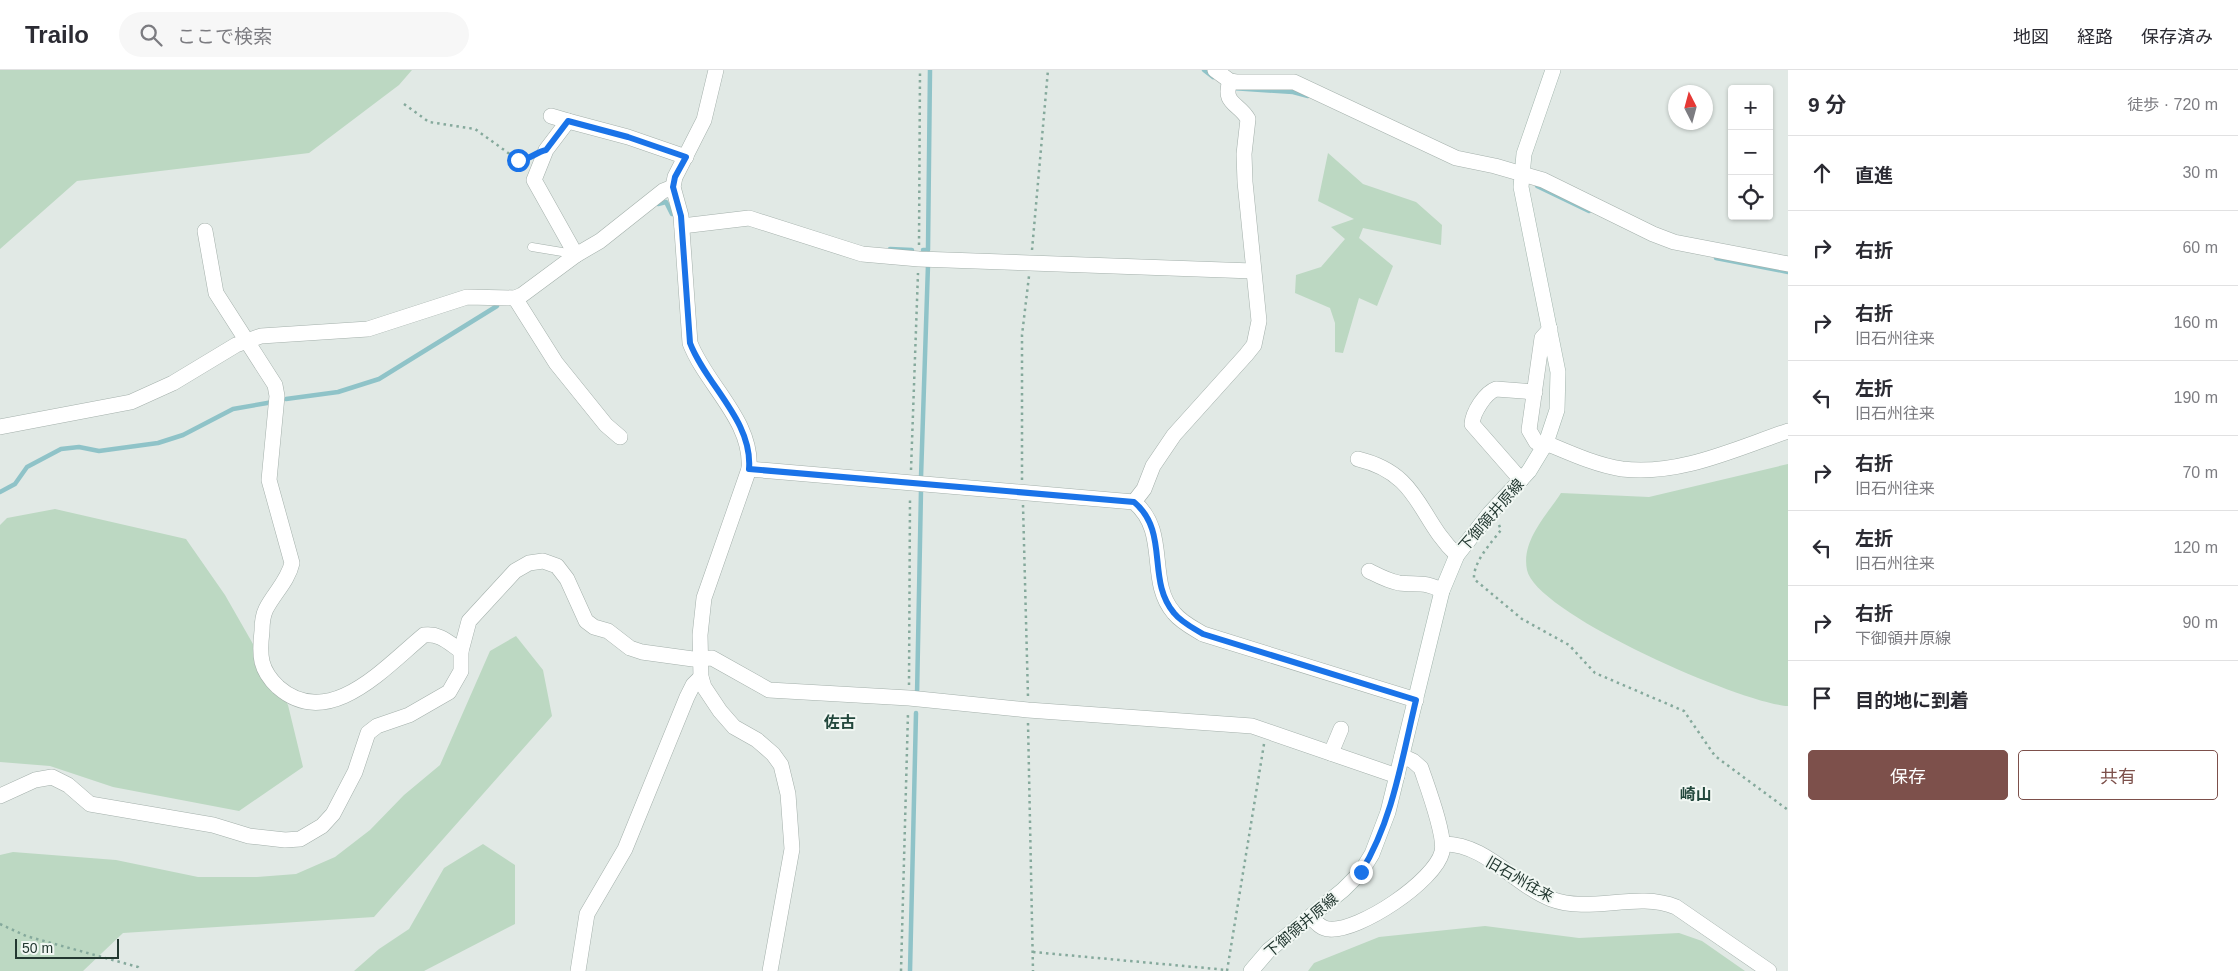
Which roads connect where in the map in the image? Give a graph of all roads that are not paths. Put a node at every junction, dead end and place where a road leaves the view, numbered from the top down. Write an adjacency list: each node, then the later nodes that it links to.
1 (716, 70): 7 (street)
2 (1215, 70): 4 (street)
3 (1553, 70): 8 (street, 下御領井原線)
4 (1229, 85): 8 (street); 15 (street)
5 (551, 116): 6 (street)
6 (568, 121): 7 (street); 13 (street)
7 (686, 157): 9 (street)
8 (1521, 172): 14 (street); 17 (street, 下御領井原線)
9 (673, 187): 10 (street); 13 (street)
10 (682, 226): 15 (street); 25 (street)
11 (205, 231): 18 (street)
12 (532, 247): 13 (lane)
13 (576, 255): 16 (street)
14 (1788, 264)
15 (1253, 270): 27 (street)
16 (515, 298): 18 (street); 22 (street)
17 (1550, 328): 19 (street); 23 (street, 下御領井原線)
18 (247, 340): 20 (street); 31 (street)
19 (1535, 392): 23 (street); 26 (street)
20 (0, 426)
21 (1788, 431): 23 (street)
22 (620, 437)
23 (1545, 445): 26 (street, 下御領井原線)
24 (1358, 459): 28 (street)
25 (749, 469): 27 (street); 32 (street)
26 (1521, 480): 28 (street, 下御領井原線)
27 (1134, 502): 34 (street)
28 (1457, 555): 30 (street, 下御領井原線)
29 (1369, 571): 30 (street)
30 (1442, 591): 34 (street, 下御領井原線)
31 (461, 651): 32 (street); 39 (street)
32 (701, 658): 33 (street); 36 (street)
33 (701, 677): 42 (street); 43 (street)
34 (1416, 700): 37 (street, 下御領井原線)
35 (1340, 729): 36 (street)
36 (1331, 753): 38 (street)
37 (1402, 756): 38 (street, 下御領井原線); 40 (street)
38 (1397, 776): 41 (street, 下御領井原線)
39 (0, 796)
40 (1443, 844): 41 (street); 45 (street, 旧石州往来)
41 (1311, 917): 44 (street, 下御領井原線)
42 (578, 971)
43 (770, 971)
44 (1251, 971)
45 (1770, 971)

